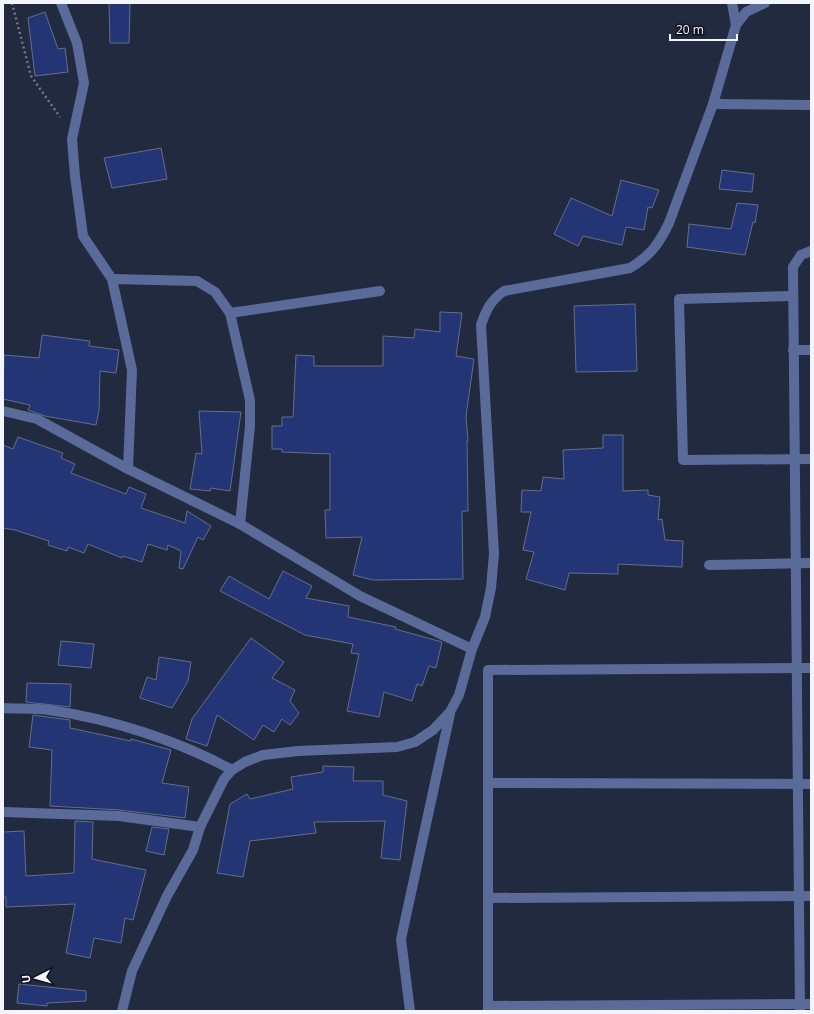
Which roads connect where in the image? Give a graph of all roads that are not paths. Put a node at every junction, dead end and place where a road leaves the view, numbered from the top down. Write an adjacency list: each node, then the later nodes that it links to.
1 (62, 3): 8 (street)
2 (732, 3): 4 (street)
3 (765, 3): 4 (street)
4 (736, 25): 5 (street)
5 (713, 104): 6 (street); 22 (street)
6 (811, 104)
7 (811, 251): 10 (street)
8 (112, 279): 11 (street); 17 (street)
9 (380, 291): 11 (street)
10 (792, 296): 12 (street); 15 (street)
11 (230, 313): 18 (street)
12 (793, 350): 13 (street); 15 (street)
13 (811, 350)
14 (3, 411): 17 (street)
15 (794, 459): 16 (street); 19 (street)
16 (811, 459)
17 (128, 469): 18 (street)
18 (240, 524): 22 (street)
19 (795, 563): 20 (street); 21 (street); 23 (street)
20 (811, 563)
21 (709, 565)
22 (472, 649): 26 (street)
23 (796, 668): 24 (street); 28 (street); 29 (street)
24 (811, 668)
25 (3, 708): 27 (street)
26 (450, 712): 27 (street); 40 (street)
27 (232, 770): 32 (street)
28 (488, 783): 29 (street); 35 (street)
29 (798, 784): 30 (street); 33 (street)
30 (811, 784)
31 (3, 812): 32 (street)
32 (200, 827): 39 (street)
33 (799, 896): 34 (street); 35 (street); 37 (street)
34 (811, 896)
35 (488, 898): 38 (street)
36 (811, 1004): 37 (street)
37 (800, 1007): 38 (street)
38 (488, 1009)
39 (122, 1011)
40 (410, 1011)

